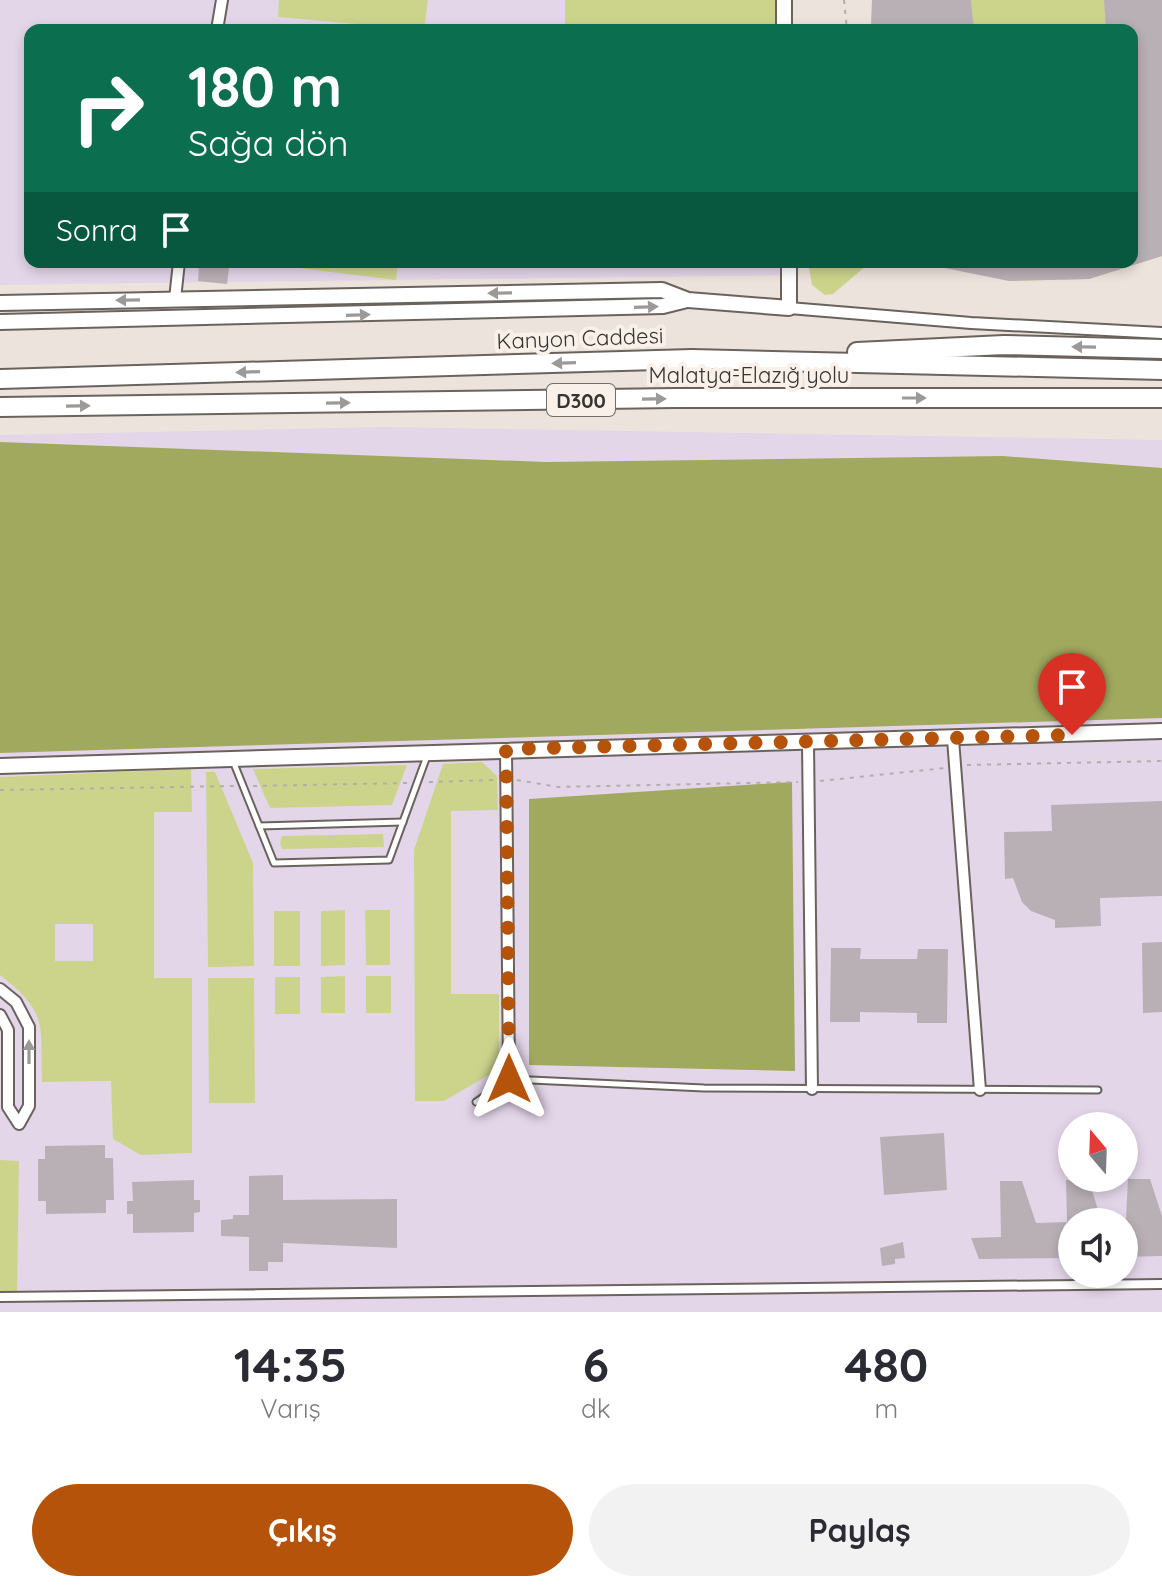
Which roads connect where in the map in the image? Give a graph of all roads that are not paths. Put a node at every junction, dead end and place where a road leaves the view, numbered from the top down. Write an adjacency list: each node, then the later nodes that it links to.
1 (222, 0): 3 (street)
2 (784, 0): 4 (street)
3 (218, 24)
4 (784, 24)
5 (178, 268): 7 (street)
6 (789, 268): 10 (street)
7 (175, 299): 8 (street, one-way to 7); 9 (street, one-way to 9)
8 (688, 300): 10 (street); 11 (street, one-way to 8)
9 (0, 303)
10 (789, 308): 12 (street)
11 (0, 322)
12 (1162, 333)
13 (1162, 349): 14 (highway, one-way to 14)
14 (698, 359): 15 (highway, Kanyon Caddesi / D300); 16 (highway, Kanyon Caddesi / D300, one-way to 16)
15 (1162, 370)
16 (0, 379)
17 (1092, 398): 18 (highway, Malatya-Elazığ yolu / D300); 19 (highway, Malatya-Elazığ yolu / D300, one-way to 17); 20 (highway)
18 (1162, 398)
19 (0, 407)
20 (1162, 410)
21 (1162, 731): 22 (street)
22 (953, 739): 23 (street); 34 (street)
23 (808, 743): 24 (street); 33 (street)
24 (506, 749): 25 (street); 32 (street)
25 (429, 751): 26 (street); 28 (lane)
26 (231, 757): 27 (street); 29 (lane)
27 (0, 766)
28 (403, 822): 29 (lane); 29 (lane)
29 (259, 826)
30 (0, 989): 31 (street, one-way to 30)
31 (0, 1015)
32 (509, 1079): 33 (lane); 36 (lane)
33 (812, 1089): 34 (lane)
34 (980, 1090): 35 (lane)
35 (1098, 1090)
36 (476, 1102)
37 (1162, 1284): 38 (street)
38 (0, 1297)

